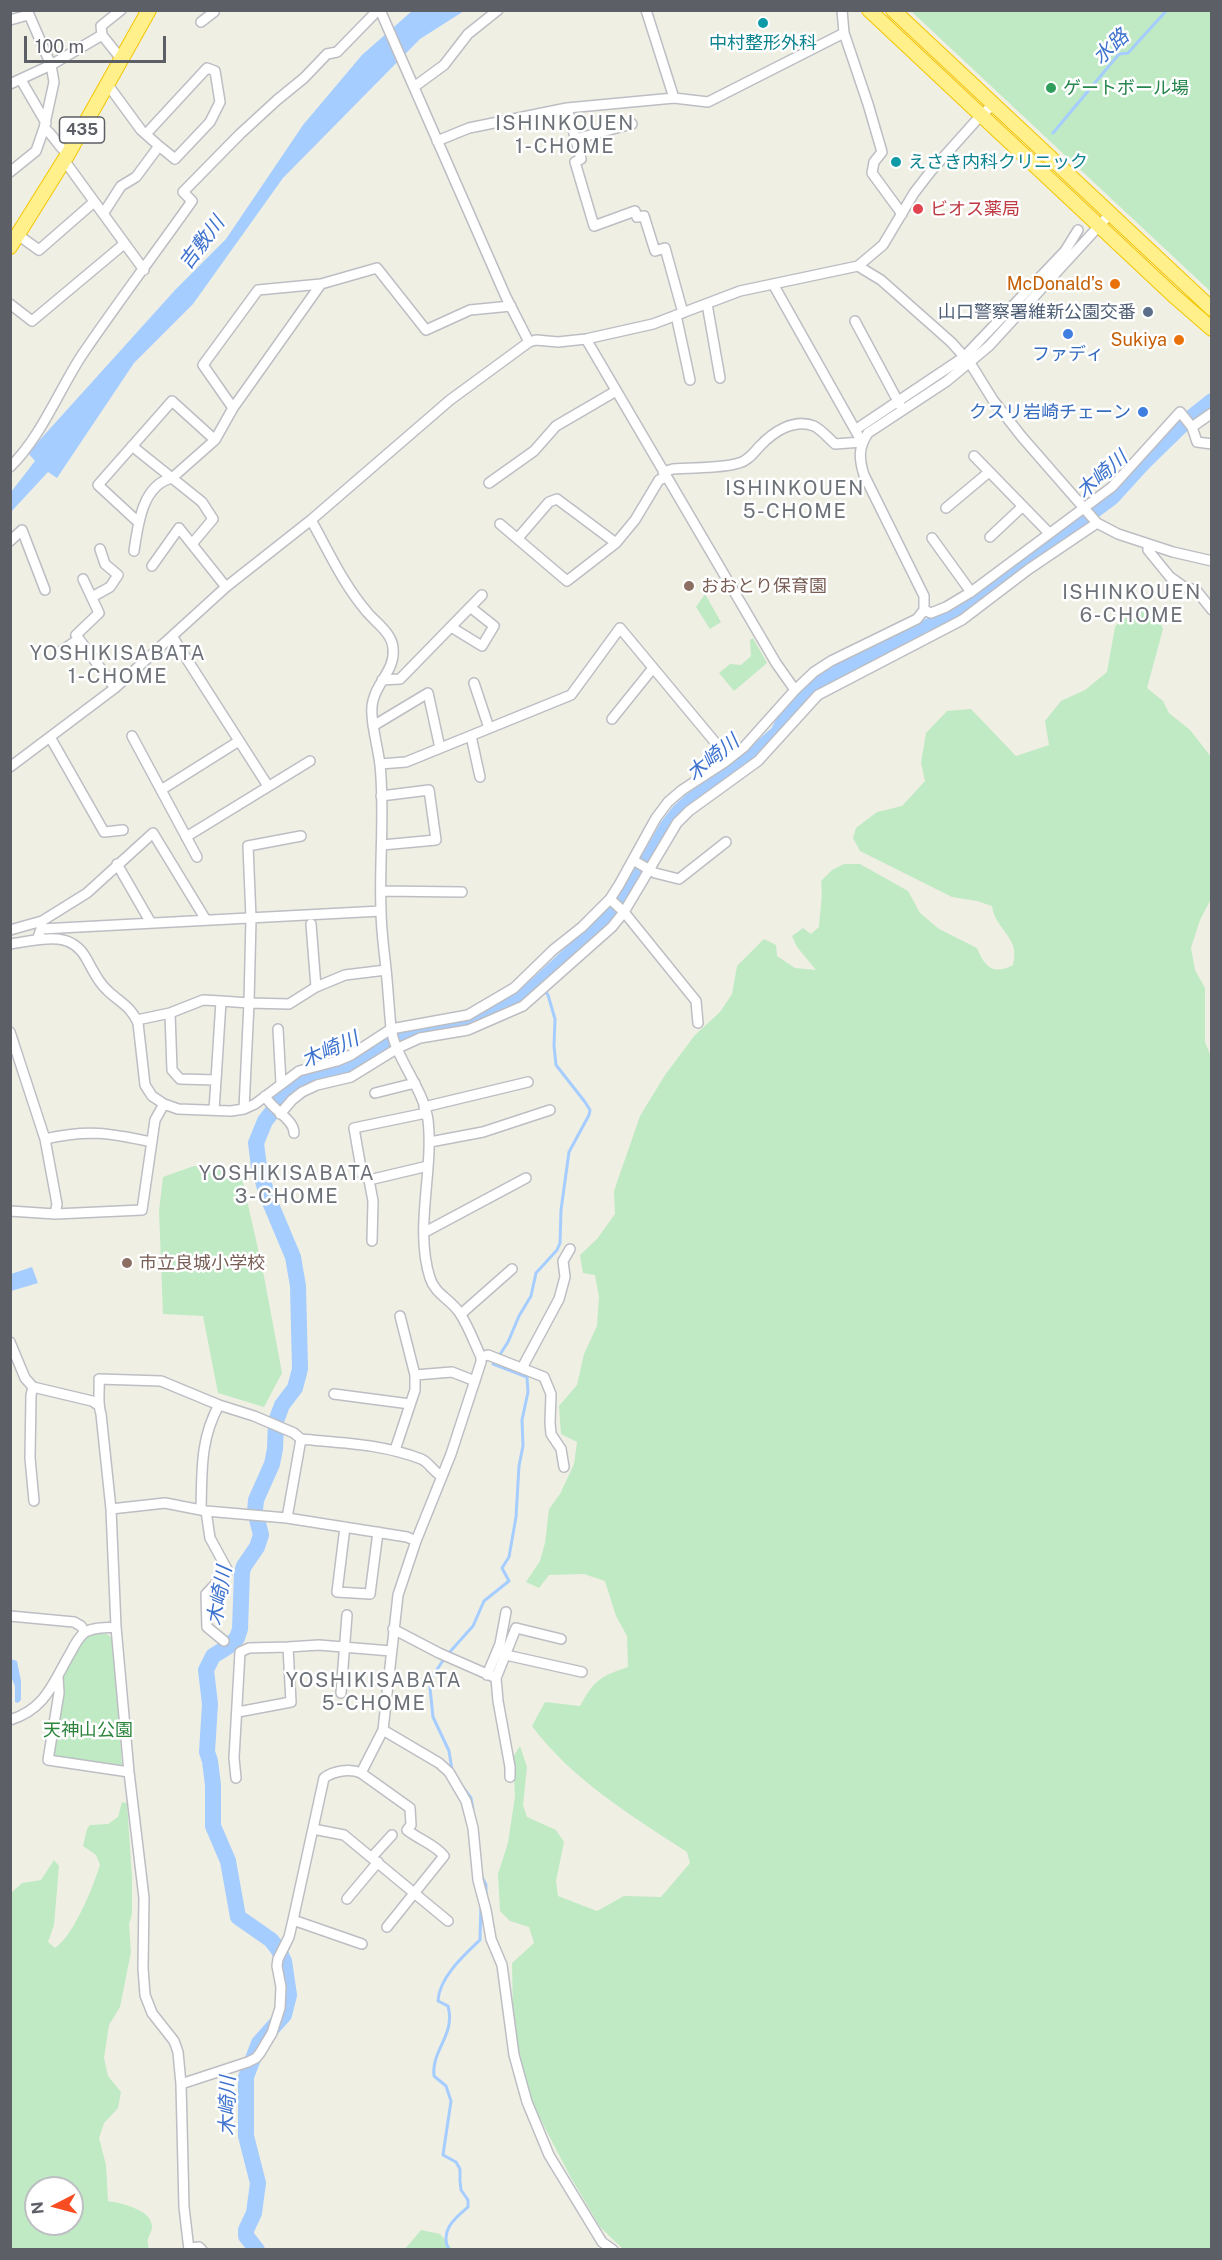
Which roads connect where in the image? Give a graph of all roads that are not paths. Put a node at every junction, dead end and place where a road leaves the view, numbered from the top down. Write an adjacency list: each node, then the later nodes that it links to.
1 (121, 10): 14 (street)
2 (149, 10): 15 (highway, 435)
3 (213, 10): 12 (street)
4 (498, 10): 20 (street)
5 (646, 10): 21 (street)
6 (842, 10): 13 (street)
7 (869, 10): 24 (highway)
8 (893, 10): 22 (highway)
9 (27, 13): 11 (street); 16 (street)
10 (383, 14): 20 (street); 42 (street)
11 (10, 20)
12 (201, 22)
13 (844, 33): 21 (street); 35 (street)
14 (102, 35): 15 (street); 16 (street)
15 (122, 60): 19 (highway, 435)
16 (51, 65): 17 (street); 26 (street)
17 (21, 80): 18 (street); 26 (street)
18 (10, 84)
19 (108, 85): 27 (street); 31 (highway, 435)
20 (414, 87): 29 (street)
21 (674, 98): 23 (street)
22 (995, 104): 24 (street); 36 (highway)
23 (567, 108): 28 (street); 29 (street)
24 (982, 114): 35 (street); 37 (highway)
25 (632, 124): 28 (street)
26 (45, 126): 31 (street); 32 (street)
27 (146, 134): 30 (street); 30 (street)
28 (575, 139): 49 (street)
29 (437, 141): 47 (street)
30 (159, 146): 34 (street)
31 (66, 157): 33 (street); 39 (highway, 435)
32 (10, 172)
33 (94, 202): 34 (street); 39 (street)
34 (103, 214): 40 (street)
35 (902, 214): 41 (street)
36 (1109, 215): 37 (street); 48 (highway)
37 (1099, 226): 51 (highway); 54 (street)
38 (1078, 230): 54 (street)
39 (14, 241)
40 (124, 244): 42 (street); 45 (street)
41 (858, 266): 44 (street); 54 (street)
42 (144, 270): 68 (street)
43 (321, 284): 47 (street); 59 (street); 59 (street)
44 (773, 284): 46 (street); 62 (street)
45 (10, 304)
46 (707, 304): 49 (street); 55 (street)
47 (511, 306): 53 (street)
48 (1212, 309)
49 (679, 314): 52 (street); 56 (street)
50 (855, 321): 58 (street)
51 (1212, 329)
52 (586, 339): 53 (street); 57 (street)
53 (529, 342): 76 (street)
54 (967, 360): 58 (street); 74 (street)
55 (720, 378)
56 (690, 380)
57 (616, 391): 70 (street); 72 (street)
58 (900, 406): 62 (street); 64 (street)
59 (233, 408): 63 (street)
60 (1212, 412): 61 (street)
61 (1192, 427): 65 (street); 74 (street)
62 (855, 430): 64 (street)
63 (215, 440): 66 (street); 71 (street)
64 (862, 442): 70 (street); 99 (street)
65 (1212, 444)
66 (132, 446): 71 (street); 77 (street)
67 (974, 456): 69 (street)
68 (10, 467)
69 (989, 472): 73 (street); 75 (street)
70 (664, 474): 85 (street); 109 (street)
71 (172, 478): 77 (street); 86 (street)
72 (489, 483)
73 (1023, 506): 80 (street); 81 (street)
74 (1083, 507): 78 (street); 80 (street)
75 (946, 508)
76 (311, 520): 93 (street); 106 (street)
77 (138, 522): 89 (street)
78 (1097, 523): 87 (street); 134 (street)
79 (500, 524): 82 (street)
80 (1049, 533): 95 (street)
81 (990, 537)
82 (518, 538): 85 (street); 85 (street)
83 (932, 538): 95 (street)
84 (10, 541): 94 (street)
85 (616, 543)
86 (192, 544): 91 (street); 93 (street)
87 (1148, 544): 90 (street); 100 (street)
88 (100, 549): 97 (street)
89 (134, 550)
90 (1212, 561)
91 (152, 566)
92 (82, 579): 97 (street)
93 (226, 587): 102 (street)
94 (45, 591)
95 (971, 592): 99 (street)
96 (482, 595): 98 (street)
97 (92, 597): 103 (street)
98 (470, 607): 101 (street); 101 (street)
99 (924, 610): 109 (street)
100 (1212, 610)
101 (451, 627): 106 (street)
102 (172, 636): 108 (street); 116 (street)
103 (79, 639): 104 (street); 108 (street)
104 (58, 653)
105 (653, 668): 110 (street); 112 (street); 118 (street)
106 (382, 680): 111 (street)
107 (474, 683): 112 (street)
108 (115, 688): 115 (street)
109 (795, 690): 118 (street)
110 (612, 718)
111 (373, 726): 117 (street); 120 (street)
112 (489, 728): 114 (street)
113 (132, 736): 124 (street)
114 (471, 736): 117 (street); 122 (street)
115 (50, 737): 121 (street); 126 (street)
116 (239, 741): 123 (street); 124 (street)
117 (440, 748): 120 (street)
118 (729, 759): 132 (street)
119 (310, 760): 123 (street)
120 (380, 764): 125 (street)
121 (10, 767)
122 (480, 777)
123 (268, 786): 128 (street)
124 (161, 790): 128 (street)
125 (381, 796): 130 (street); 130 (street)
126 (123, 830)
127 (301, 836): 140 (street)
128 (186, 837): 131 (street)
129 (726, 842): 134 (street)
130 (382, 845): 135 (street)
131 (197, 857)
132 (633, 860): 134 (street); 137 (street)
133 (117, 864): 141 (street); 142 (street); 144 (street)
134 (651, 869): 139 (street)
135 (381, 891): 136 (street); 138 (street)
136 (462, 892)
137 (610, 899): 139 (street); 148 (street)
138 (381, 911): 140 (street); 150 (street)
139 (624, 912): 149 (street); 158 (street)
140 (251, 918): 141 (street); 154 (street)
141 (206, 920): 142 (street)
142 (151, 923): 144 (street)
143 (311, 924): 151 (street)
144 (42, 925): 145 (street); 146 (street)
145 (10, 930)
146 (37, 940): 147 (street); 157 (street)
147 (10, 944)
148 (553, 950): 149 (street); 152 (street)
149 (567, 966): 155 (street)
150 (386, 970): 151 (street); 160 (street)
151 (316, 987): 154 (street)
152 (506, 995): 155 (street); 160 (street)
153 (221, 1001): 154 (street); 156 (street); 163 (street)
154 (249, 1003): 170 (street)
155 (513, 1011): 162 (street)
156 (170, 1013): 157 (street); 163 (street)
157 (137, 1020): 169 (street)
158 (698, 1023)
159 (278, 1029): 165 (street)
160 (391, 1029): 162 (street); 165 (street)
161 (10, 1032): 176 (street)
162 (398, 1048): 166 (street); 174 (street)
163 (216, 1080): 171 (street)
164 (528, 1082): 172 (street)
165 (281, 1083): 168 (street)
166 (415, 1083): 167 (street); 172 (street)
167 (375, 1093)
168 (265, 1096): 170 (street); 174 (street)
169 (164, 1104): 171 (street); 177 (street)
170 (244, 1109): 171 (street)
171 (214, 1110)
172 (425, 1110): 178 (street); 181 (street)
173 (550, 1110): 178 (street)
174 (280, 1114): 175 (street)
175 (294, 1133)
176 (45, 1139): 177 (street); 183 (street)
177 (152, 1142): 183 (street)
178 (430, 1142): 179 (street)
179 (428, 1166): 181 (street); 184 (street)
180 (526, 1178): 184 (street)
181 (369, 1180): 185 (street)
182 (10, 1211): 183 (street)
183 (55, 1214)
184 (425, 1232): 188 (street)
185 (372, 1241)
186 (570, 1249): 192 (street)
187 (512, 1269): 188 (street)
188 (461, 1314): 191 (street)
189 (400, 1316): 193 (street)
190 (10, 1342): 195 (street)
191 (481, 1357): 192 (street); 194 (street)
192 (522, 1368): 202 (street)
193 (415, 1375): 194 (street); 197 (street)
194 (475, 1381): 203 (street)
195 (33, 1386): 198 (street); 204 (street)
196 (334, 1394): 197 (street)
197 (410, 1404): 201 (street)
198 (98, 1405): 199 (street); 205 (street)
199 (219, 1405): 200 (street); 206 (street)
200 (301, 1439): 201 (street); 207 (street)
201 (395, 1450): 203 (street)
202 (564, 1467)
203 (442, 1476): 210 (street)
204 (34, 1501)
205 (111, 1509): 206 (street); 214 (street)
206 (203, 1510): 207 (street); 218 (street)
207 (287, 1518): 208 (street)
208 (345, 1527): 209 (street); 209 (street)
209 (378, 1532): 210 (street)
210 (416, 1541): 215 (street)
211 (506, 1612): 224 (street)
212 (347, 1615): 220 (street)
213 (10, 1616): 216 (street)
214 (116, 1627): 216 (street); 230 (street)
215 (393, 1629): 221 (street); 224 (street)
216 (85, 1632): 225 (street)
217 (561, 1639): 222 (street)
218 (224, 1641)
219 (288, 1647): 220 (street); 227 (street); 227 (street)
220 (344, 1647): 221 (street); 226 (street)
221 (391, 1651): 229 (street)
222 (506, 1655): 223 (street); 224 (street)
223 (582, 1672)
224 (491, 1676): 232 (street)
225 (58, 1677): 228 (street); 230 (street)
226 (341, 1693)
227 (238, 1712): 233 (street)
228 (10, 1720)
229 (383, 1730): 231 (street); 246 (street)
230 (129, 1772): 243 (street)
231 (361, 1773): 234 (street); 237 (street)
232 (510, 1777)
233 (236, 1778)
234 (314, 1828): 236 (street); 239 (street)
235 (392, 1835): 236 (street)
236 (375, 1859): 237 (street); 238 (street)
237 (414, 1893): 240 (street); 241 (street)
238 (346, 1899)
239 (293, 1920): 242 (street); 243 (street)
240 (448, 1921)
241 (387, 1927)
242 (362, 1944)
243 (181, 2084): 244 (street)
244 (189, 2249): 245 (street)
245 (202, 2250)
246 (613, 2250)

